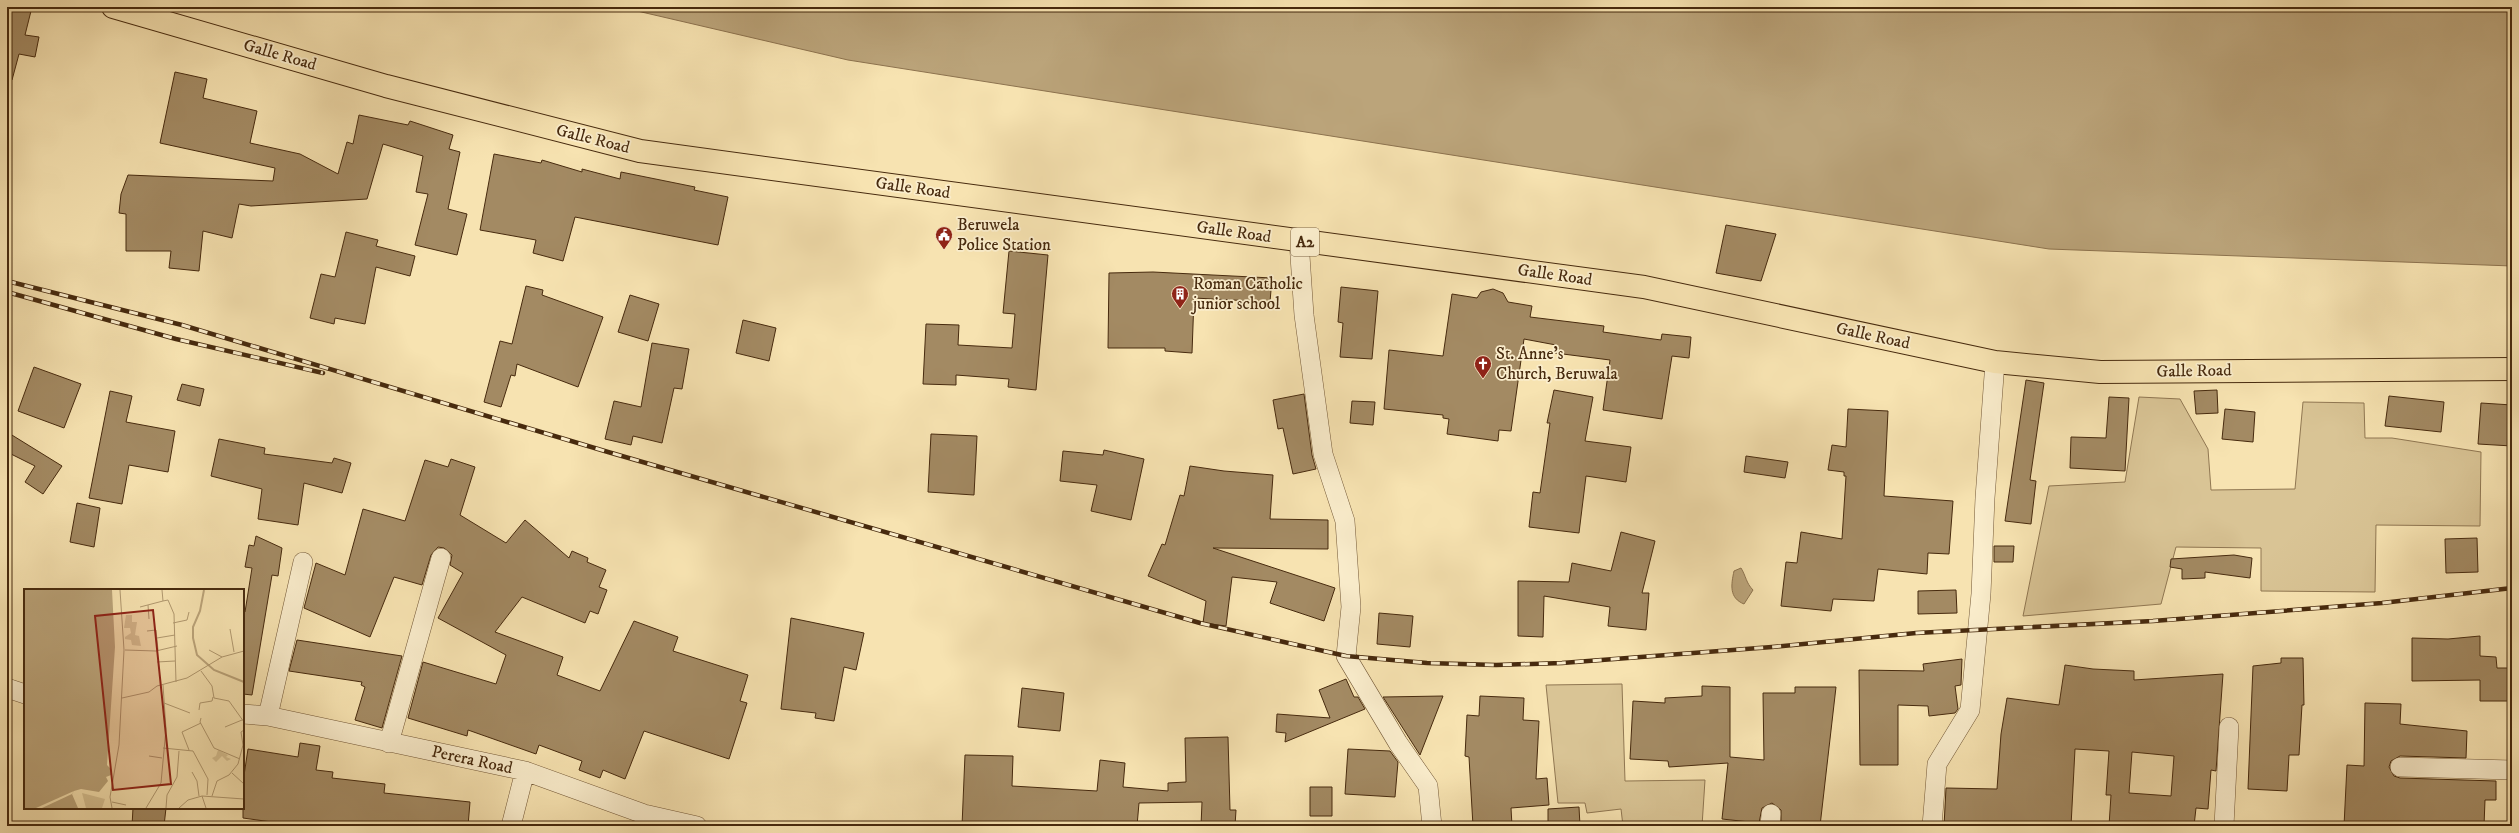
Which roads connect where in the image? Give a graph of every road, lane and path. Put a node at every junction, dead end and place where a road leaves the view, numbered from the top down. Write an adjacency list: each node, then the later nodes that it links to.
1 (113, 7): 2 (highway, Galle Road / A2)
2 (1299, 241): 3 (highway, Galle Road / A2); 18 (street)
3 (1995, 362): 4 (highway, Galle Road / A2); 19 (street)
4 (2512, 369)
5 (441, 558): 12 (street)
6 (303, 562): 10 (street)
7 (7, 688): 8 (street)
8 (24, 694)
9 (244, 714): 10 (street, Perera Road)
10 (268, 716): 12 (street, Perera Road)
11 (2229, 727): 20 (street)
12 (389, 743): 15 (street, Perera Road)
13 (2400, 767): 14 (street)
14 (2512, 770)
15 (525, 771): 16 (street); 17 (street, Perera Road)
16 (511, 826)
17 (696, 826)
18 (1432, 826)
19 (1932, 826)
20 (2224, 826)

